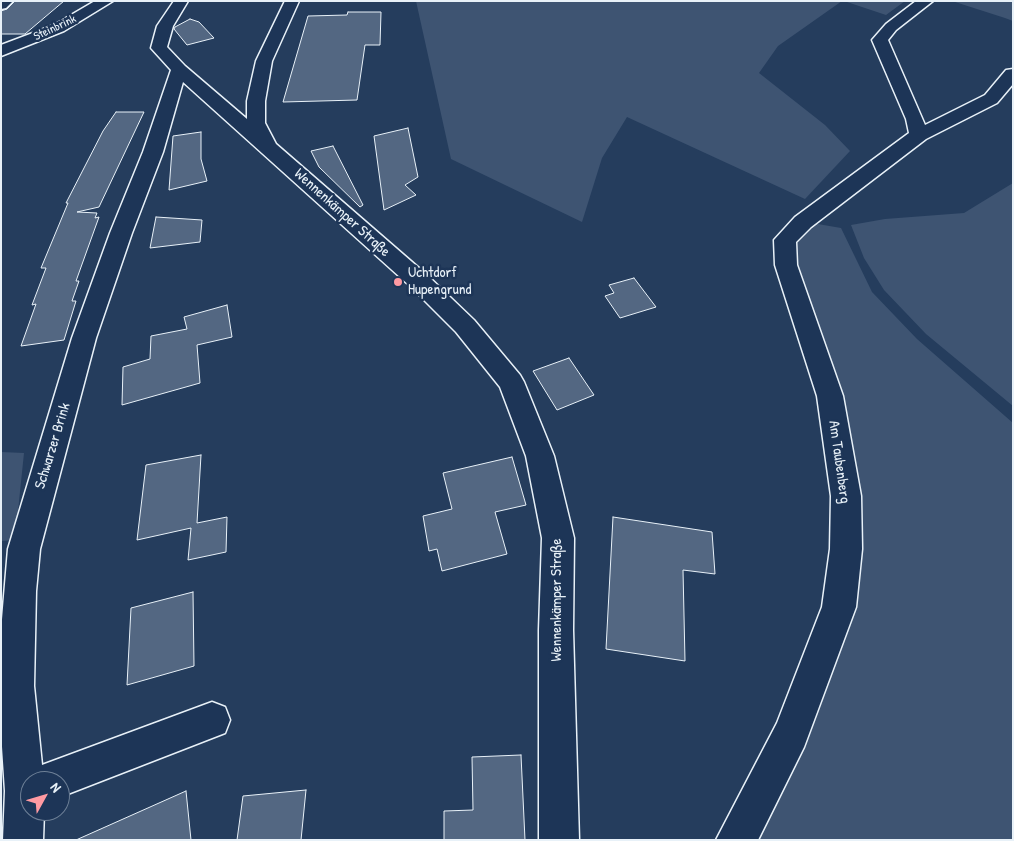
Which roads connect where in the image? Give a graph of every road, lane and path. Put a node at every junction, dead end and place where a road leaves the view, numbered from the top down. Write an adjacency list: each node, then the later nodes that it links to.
1 (6, 1): 6 (street)
2 (106, 1): 7 (street, Steinbrink)
3 (181, 1): 8 (street)
4 (292, 1): 11 (street, Wennenkämper Straße)
5 (926, 1): 10 (street)
6 (1, 5)
7 (1, 52)
8 (179, 69): 11 (street); 13 (street, Schwarzer Brink)
9 (1012, 74): 10 (street, Am Taubenberg)
10 (919, 136): 18 (street, Am Taubenberg)
11 (268, 147): 17 (street, Wennenkämper Straße)
12 (212, 720): 14 (street)
13 (32, 771)
14 (70, 774)
15 (27, 821): 16 (street, Schwarzer Brink)
16 (23, 840)
17 (559, 840)
18 (736, 840)

